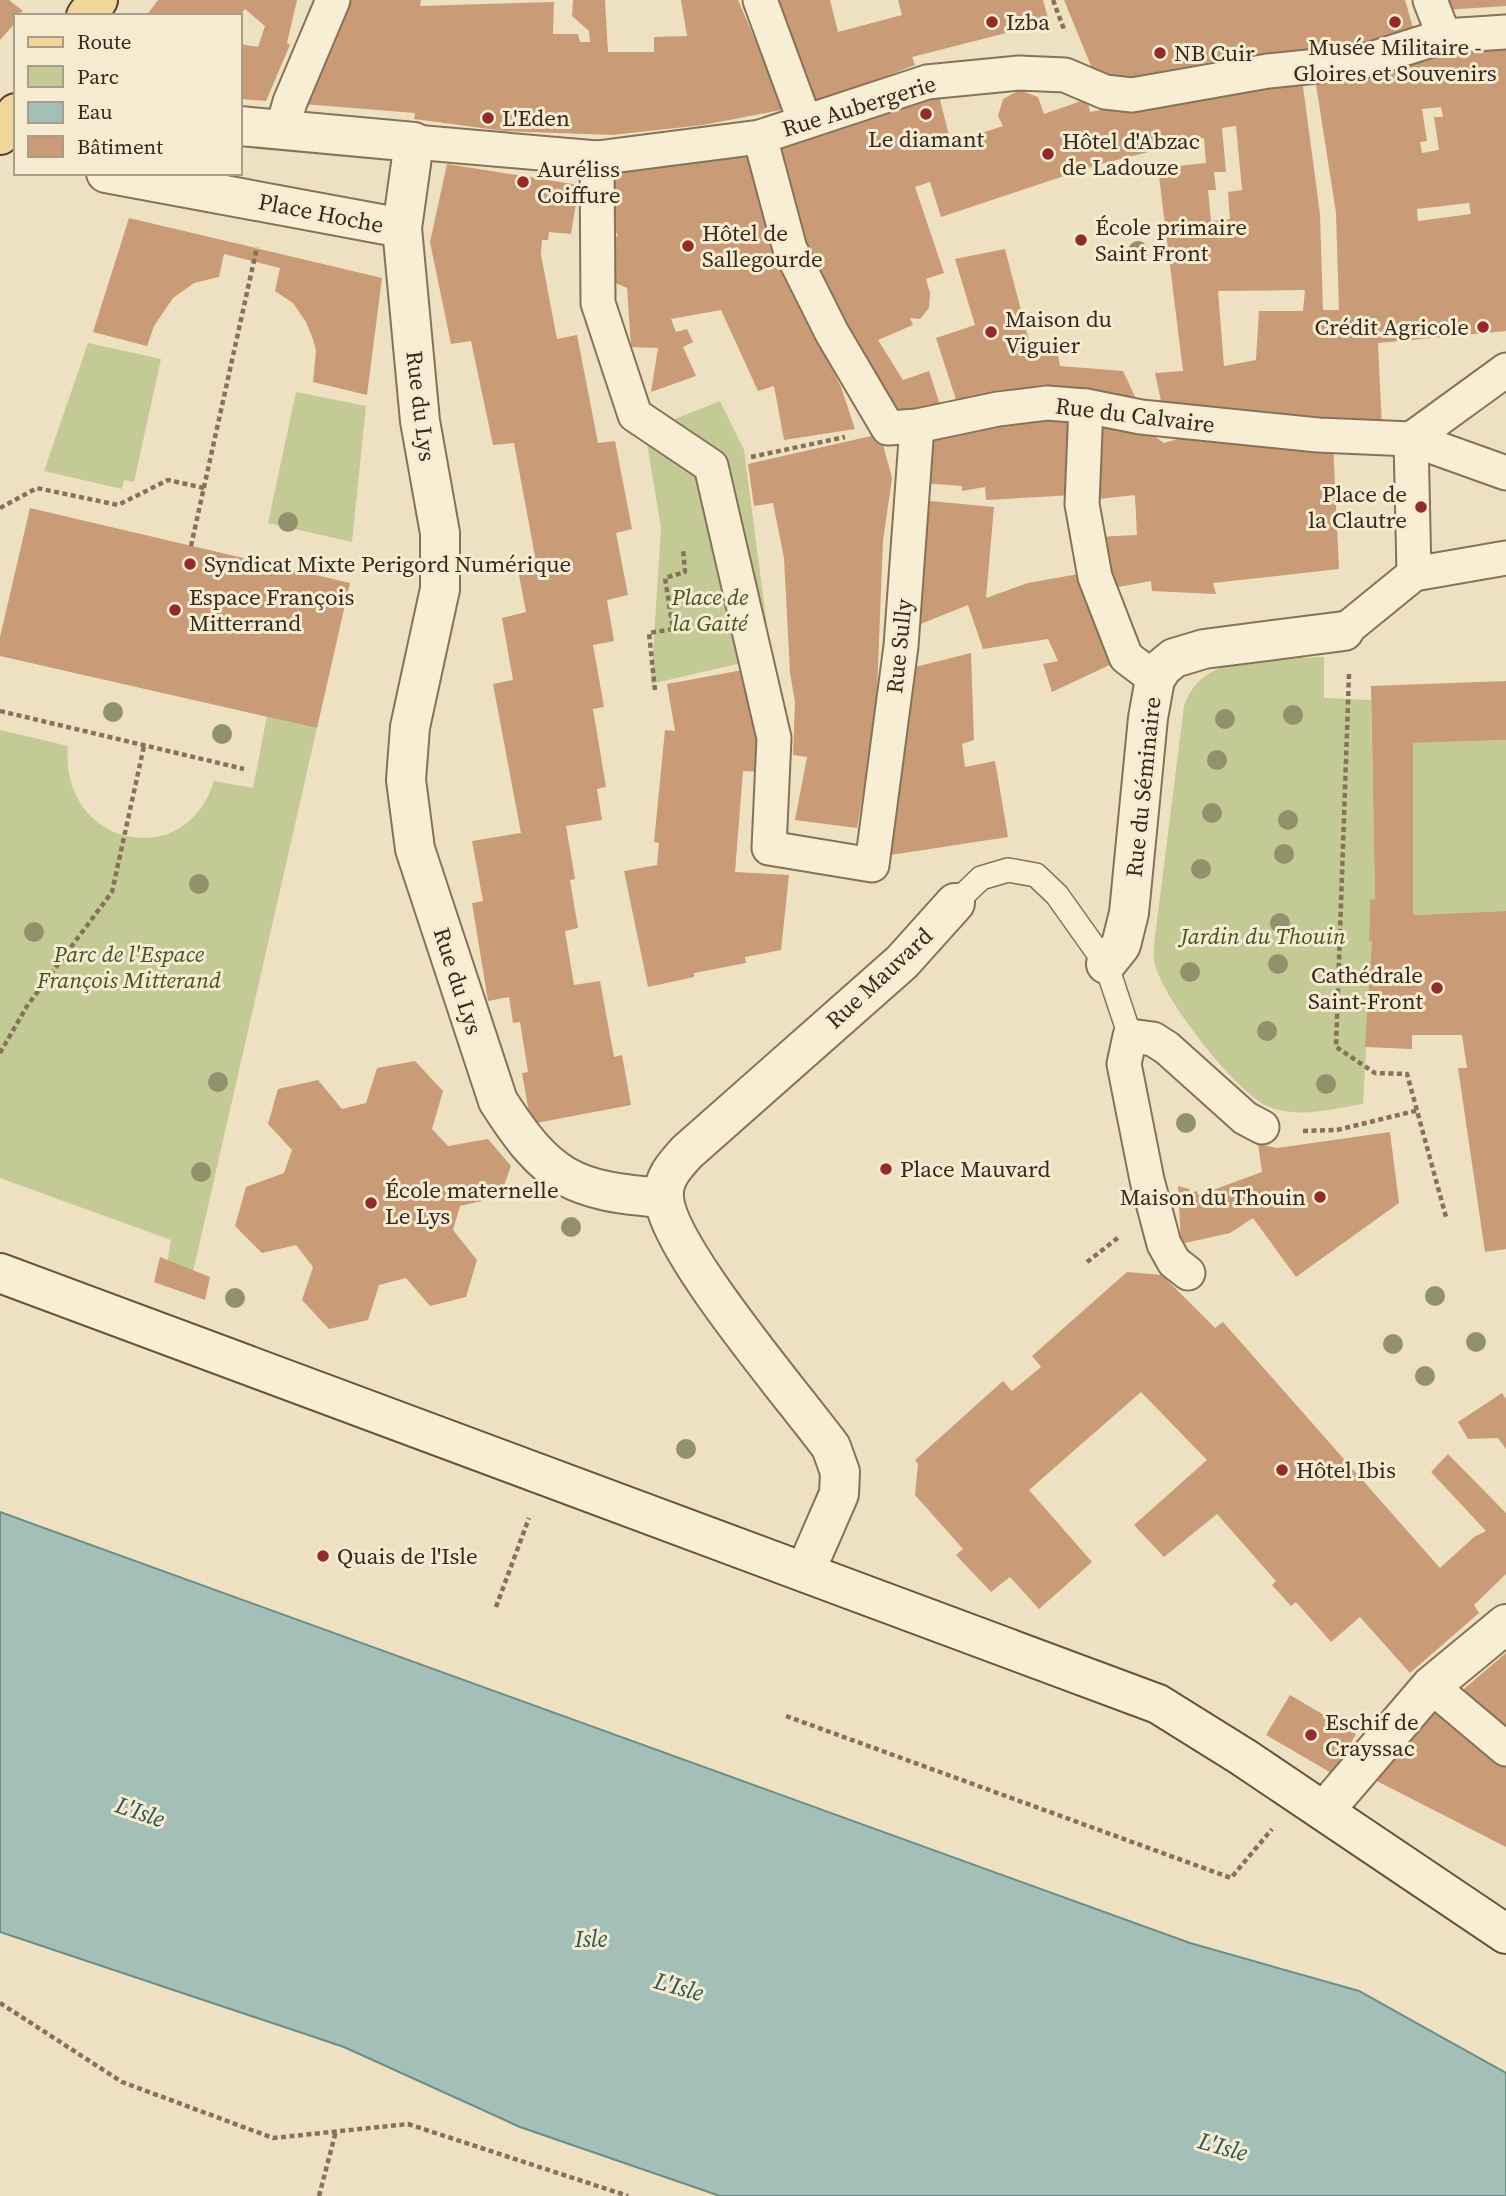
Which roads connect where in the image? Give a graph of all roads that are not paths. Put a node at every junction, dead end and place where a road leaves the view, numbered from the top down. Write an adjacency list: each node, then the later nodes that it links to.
1 (333, 0): 9 (street)
2 (760, 0): 7 (street)
3 (1430, 0): 5 (street)
4 (1506, 32): 5 (street, Rue Aubergerie)
5 (1444, 36): 7 (street, Rue Aubergerie)
6 (14, 115): 10 (main road)
7 (805, 122): 11 (street, Rue Aubergerie)
8 (242, 126): 9 (street)
9 (282, 129): 12 (street)
10 (0, 135)
11 (760, 137): 13 (street, Rue Aubergerie); 18 (street)
12 (414, 142): 13 (street, Rue Aubergerie); 15 (street, Place Hoche)
13 (597, 158): 18 (street, Rue Sully)
14 (117, 175): 15 (street, Place Hoche)
15 (402, 228): 29 (street, Rue du Lys)
16 (1506, 370): 19 (street)
17 (1086, 406): 18 (street, Rue du Calvaire); 19 (street, Rue du Calvaire); 24 (street)
18 (903, 427)
19 (1397, 439): 20 (street, Rue du Calvaire); 22 (street)
20 (1506, 474)
21 (1506, 558): 22 (street)
22 (1414, 574): 23 (street)
23 (1343, 631): 24 (street, Rue du Séminaire)
24 (1156, 679): 26 (street, Rue du Séminaire)
25 (956, 903): 26 (lane, Rue Mauvard); 29 (street, Rue Mauvard)
26 (1106, 964): 27 (lane, Rue Mauvard)
27 (1130, 1036): 28 (street); 31 (street)
28 (1262, 1127)
29 (664, 1198): 32 (street)
30 (0, 1273): 32 (street)
31 (1188, 1273)
32 (805, 1572): 36 (street)
33 (1506, 1624): 34 (street)
34 (1431, 1686): 35 (street); 36 (street)
35 (1506, 1749)
36 (1324, 1811): 37 (street)
37 (1506, 1934)

